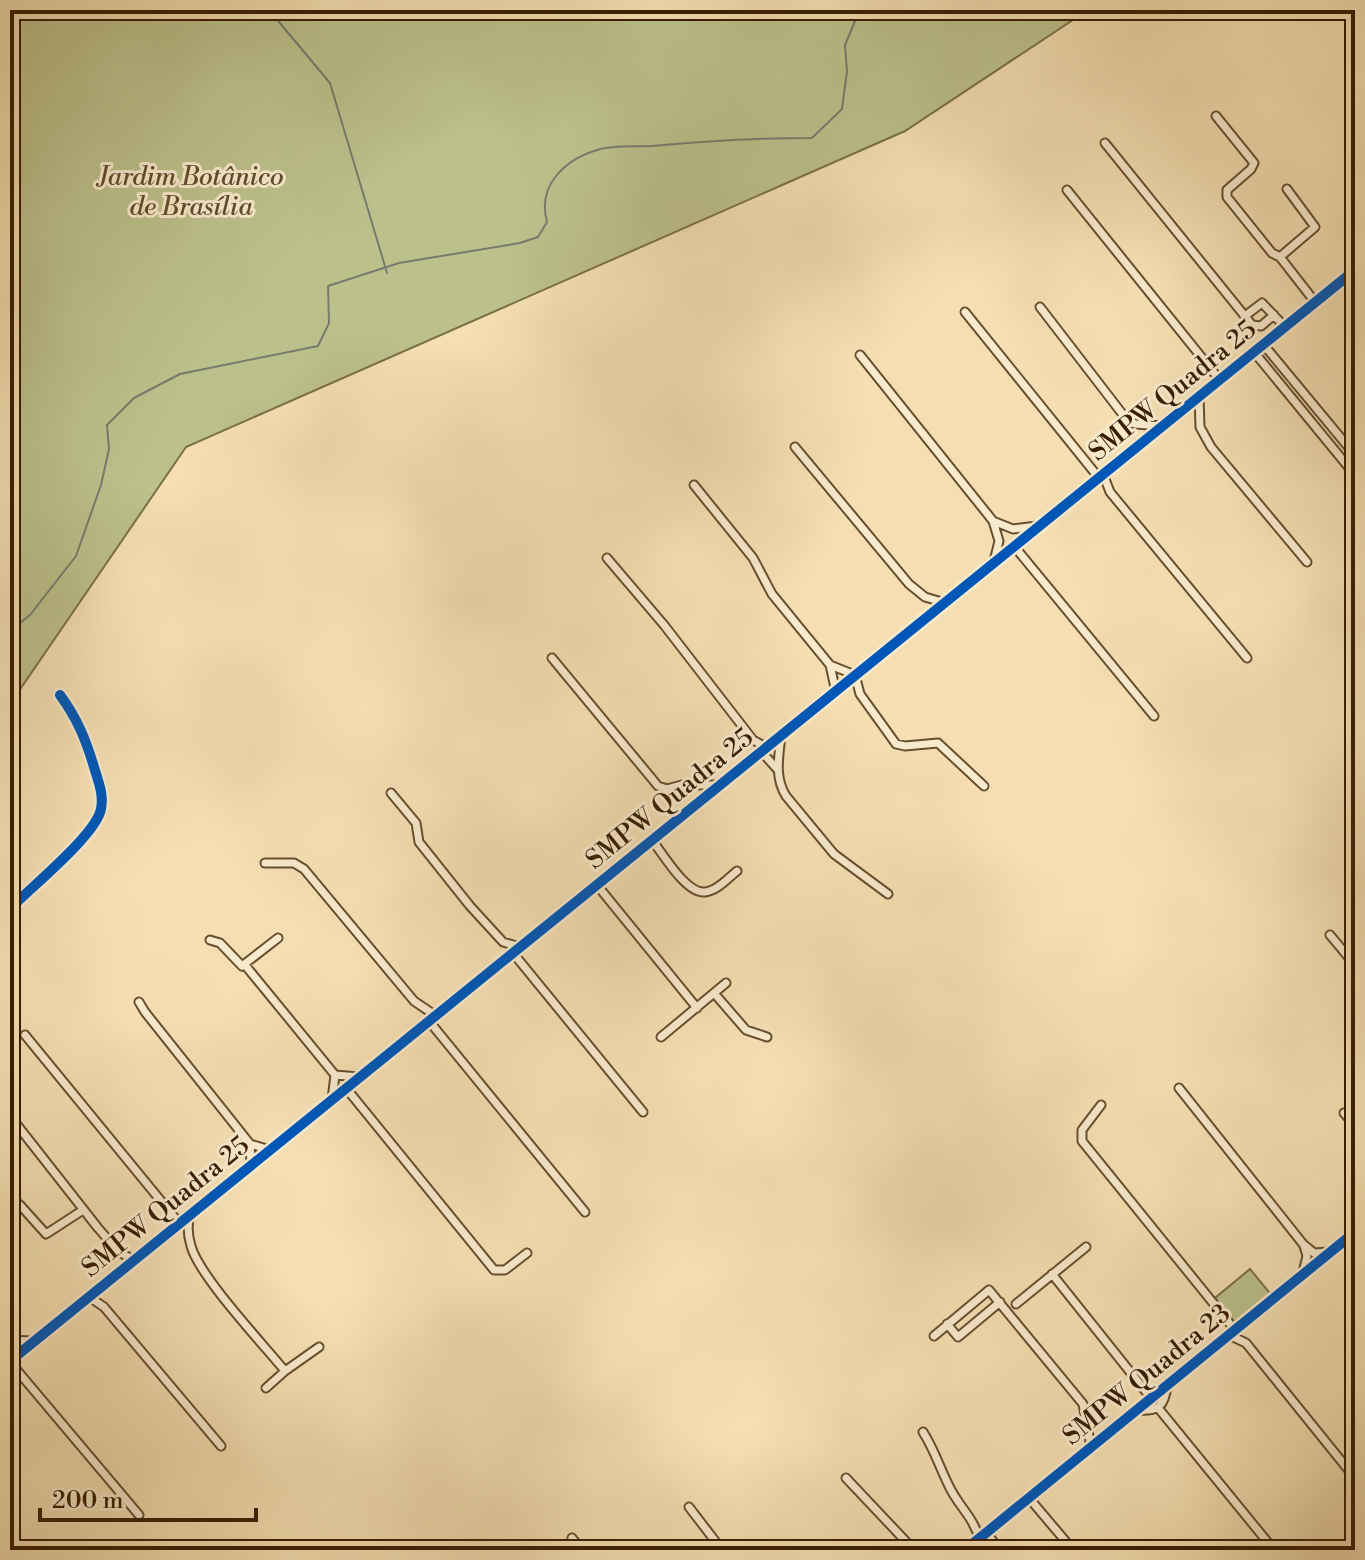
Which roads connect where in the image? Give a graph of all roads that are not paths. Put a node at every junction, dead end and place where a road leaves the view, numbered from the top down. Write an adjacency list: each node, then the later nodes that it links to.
1 (1216, 116): 5 (street)
2 (1105, 143): 11 (street)
3 (1287, 189): 5 (street)
4 (1067, 190): 17 (street)
5 (1280, 257): 7 (street)
6 (1354, 274): 7 (street, SMPW Quadra 25)
7 (1315, 302): 12 (street, SMPW Quadra 25)
8 (1040, 307): 20 (street)
9 (965, 312): 26 (street)
10 (1274, 315): 11 (street); 11 (street); 12 (street)
11 (1245, 316)
12 (1285, 327): 13 (street, SMPW Quadra 25)
13 (1263, 344): 14 (street, SMPW Quadra 25); 16 (street)
14 (1254, 352): 17 (street, SMPW Quadra 25); 18 (street)
15 (860, 355): 28 (street)
16 (1286, 371): 18 (street); 21 (street)
17 (1219, 379): 19 (street, SMPW Quadra 25)
18 (1276, 379): 22 (street)
19 (1199, 396): 20 (street, SMPW Quadra 25); 32 (street)
20 (1162, 426): 26 (street, SMPW Quadra 25)
21 (1335, 431): 22 (street); 24 (street)
22 (1325, 439): 25 (street)
23 (795, 447): 34 (street)
24 (1355, 455)
25 (1355, 475)
26 (1098, 478): 29 (street, SMPW Quadra 25); 36 (street)
27 (694, 485): 37 (street)
28 (993, 521): 29 (street); 33 (street)
29 (1040, 526): 30 (street, SMPW Quadra 25)
30 (1014, 546): 33 (street, SMPW Quadra 25); 41 (street)
31 (607, 558): 43 (street)
32 (1307, 562)
33 (994, 563): 34 (street, SMPW Quadra 25)
34 (945, 603): 38 (street, SMPW Quadra 25)
35 (552, 658): 45 (street)
36 (1247, 658)
37 (830, 665): 38 (street); 39 (street)
38 (855, 675): 39 (street, SMPW Quadra 25); 46 (street)
39 (836, 692): 42 (street, SMPW Quadra 25)
40 (60, 695): 53 (street)
41 (1154, 716)
42 (781, 735): 43 (street, SMPW Quadra 25); 44 (street)
43 (762, 751): 44 (street); 45 (street, SMPW Quadra 25)
44 (777, 769): 52 (street)
45 (720, 785): 48 (street, SMPW Quadra 25)
46 (984, 786)
47 (391, 793): 57 (street)
48 (652, 840): 50 (street); 51 (street, SMPW Quadra 25)
49 (265, 863): 67 (street)
50 (737, 871)
51 (597, 885): 58 (street, SMPW Quadra 25); 66 (street)
52 (888, 894)
53 (10, 909)
54 (1330, 935): 62 (street)
55 (278, 938): 61 (street)
56 (210, 940): 61 (street)
57 (503, 942): 58 (street); 60 (street)
58 (520, 947): 59 (street, SMPW Quadra 25)
59 (513, 953): 60 (street, SMPW Quadra 25); 77 (street)
60 (506, 959): 67 (street, SMPW Quadra 25)
61 (245, 965): 71 (street)
62 (1355, 965)
63 (726, 983): 64 (street)
64 (714, 993): 66 (street); 70 (street)
65 (139, 1002): 81 (street)
66 (697, 1008): 69 (street)
67 (432, 1019): 72 (street, SMPW Quadra 25); 86 (street)
68 (25, 1035): 88 (street)
69 (661, 1037)
70 (767, 1037)
71 (335, 1075): 72 (street); 75 (street)
72 (359, 1077): 73 (street, SMPW Quadra 25)
73 (346, 1088): 75 (street, SMPW Quadra 25); 94 (street)
74 (1179, 1088): 90 (street)
75 (332, 1100): 82 (street, SMPW Quadra 25)
76 (1101, 1105): 105 (street)
77 (643, 1112)
78 (1344, 1113): 80 (street)
79 (10, 1116): 85 (street)
80 (1355, 1126)
81 (250, 1144): 82 (street); 83 (street)
82 (270, 1150): 83 (street, SMPW Quadra 25)
83 (251, 1164): 87 (street, SMPW Quadra 25)
84 (10, 1198): 85 (street)
85 (83, 1210): 93 (street)
86 (585, 1212)
87 (191, 1213): 88 (street, SMPW Quadra 25); 112 (street)
88 (179, 1223): 95 (street, SMPW Quadra 25)
89 (1355, 1232): 92 (street, SMPW Quadra 23)
90 (1303, 1244): 92 (street); 98 (street)
91 (1086, 1247): 97 (street)
92 (1334, 1249): 98 (street, SMPW Quadra 23)
93 (118, 1251): 95 (street); 96 (street)
94 (527, 1253)
95 (133, 1260): 96 (street, SMPW Quadra 25)
96 (122, 1269): 99 (street, SMPW Quadra 25)
97 (1052, 1274): 102 (street); 115 (street)
98 (1302, 1274): 105 (street, SMPW Quadra 23)
99 (96, 1289): 100 (street, SMPW Quadra 25); 103 (street)
100 (88, 1296): 103 (street); 108 (street, SMPW Quadra 25)
101 (1000, 1302): 104 (street); 104 (street); 120 (street)
102 (1016, 1304)
103 (104, 1307): 119 (street)
104 (947, 1324): 106 (street)
105 (1236, 1330): 109 (street); 109 (street); 113 (street, SMPW Quadra 23)
106 (934, 1336)
107 (10, 1340): 108 (street)
108 (33, 1341): 111 (street, SMPW Quadra 25)
109 (1246, 1343): 122 (street)
110 (319, 1347): 112 (street)
111 (10, 1362): 125 (street)
112 (285, 1371): 114 (street)
113 (1167, 1385): 115 (street, SMPW Quadra 23); 116 (street)
114 (266, 1388)
115 (1151, 1398): 117 (street, SMPW Quadra 23)
116 (1159, 1409): 117 (street); 138 (street)
117 (1136, 1410): 120 (street, SMPW Quadra 23)
118 (923, 1432): 126 (street)
119 (221, 1446)
120 (1091, 1447): 123 (street, SMPW Quadra 23)
121 (846, 1478): 132 (street)
122 (1355, 1478)
123 (1029, 1498): 127 (street, SMPW Quadra 23); 135 (street)
124 (689, 1507): 131 (street)
125 (139, 1515)
126 (976, 1524): 127 (street); 129 (street)
127 (990, 1530): 129 (street, SMPW Quadra 23); 134 (street)
128 (572, 1538): 130 (street)
129 (979, 1539): 133 (street, SMPW Quadra 23)
130 (582, 1550)
131 (722, 1550)
132 (914, 1550)
133 (965, 1550)
134 (999, 1550)
135 (1073, 1550)
136 (1114, 1550): 137 (street)
137 (1134, 1550)
138 (1274, 1550)

